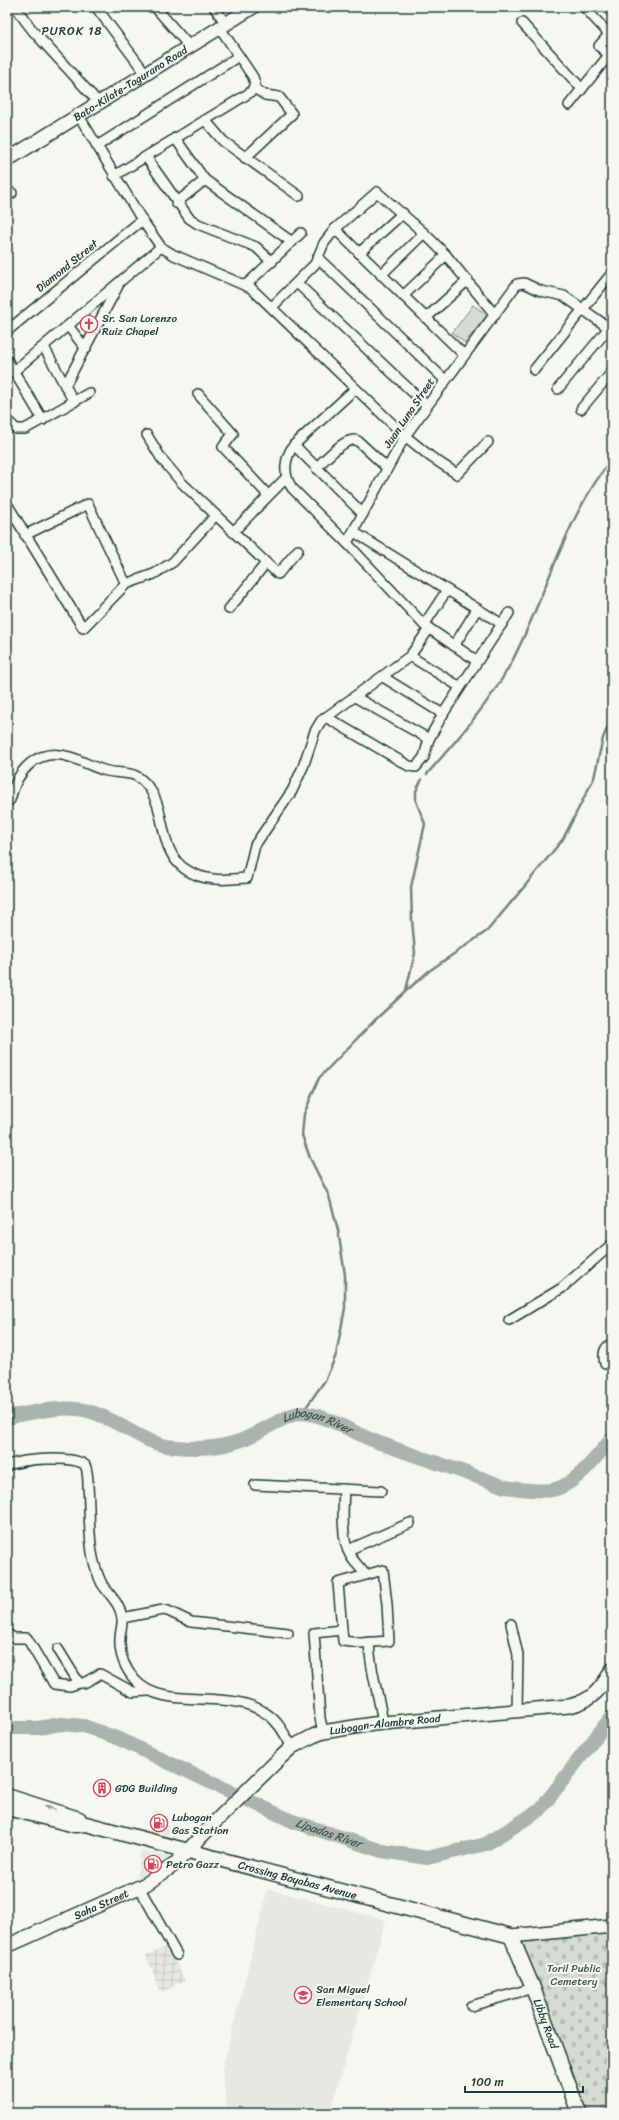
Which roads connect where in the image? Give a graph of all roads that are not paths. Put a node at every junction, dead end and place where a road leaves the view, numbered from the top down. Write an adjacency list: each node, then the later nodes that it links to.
1 (15, 7): 17 (street)
2 (96, 7): 14 (street)
3 (155, 7): 12 (street)
4 (214, 7): 10 (street)
5 (251, 7): 10 (street, Bato-Kilate-Tagurano Road)
6 (584, 7): 11 (street)
7 (607, 7): 8 (street)
8 (612, 12)
9 (522, 23): 16 (street)
10 (223, 26): 12 (street, Bato-Kilate-Tagurano Road); 13 (street)
11 (611, 33): 16 (street)
12 (190, 47): 14 (street, Bato-Kilate-Tagurano Road)
13 (240, 56): 15 (street); 22 (street)
14 (146, 74): 17 (street, Bato-Kilate-Tagurano Road)
15 (254, 88): 20 (street); 24 (street)
16 (582, 89): 18 (street)
17 (99, 103): 19 (street, Bato-Kilate-Tagurano Road)
18 (569, 105)
19 (79, 116): 22 (street); 25 (street, Bato-Kilate-Tagurano Road)
20 (204, 120): 21 (street); 24 (street)
21 (175, 138): 23 (street); 27 (street)
22 (97, 146): 26 (street)
23 (146, 157): 26 (street); 29 (street)
24 (245, 158): 28 (street)
25 (7, 160)
26 (114, 176): 31 (street)
27 (205, 180): 29 (street); 35 (street)
28 (299, 196)
29 (176, 202): 40 (street)
30 (403, 213): 32 (street); 34 (street); 37 (street)
31 (142, 220): 36 (street); 54 (street, Diamond Street)
32 (335, 229): 37 (street); 39 (street)
33 (301, 233): 35 (street)
34 (424, 233): 38 (street); 42 (street)
35 (292, 242): 40 (street)
36 (161, 247): 44 (street); 46 (street)
37 (359, 253): 42 (street)
38 (446, 255): 43 (street); 47 (street)
39 (318, 258): 45 (street); 62 (street)
40 (272, 262): 46 (street)
41 (612, 273): 49 (street)
42 (381, 275): 47 (street)
43 (468, 280): 50 (street); 51 (street)
44 (120, 282): 52 (street); 56 (street)
45 (297, 283): 48 (street); 69 (street)
46 (246, 285): 48 (street)
47 (403, 296): 51 (street)
48 (272, 307): 64 (street)
49 (582, 310): 50 (street, Juan Luna Street); 53 (street, Juan Luna Street); 59 (street)
50 (495, 315): 57 (street, Juan Luna Street)
51 (426, 318): 57 (street)
52 (69, 327): 55 (street); 56 (street)
53 (611, 327): 65 (street)
54 (7, 331)
55 (44, 347): 60 (street); 63 (street)
56 (86, 349): 63 (street)
57 (464, 355): 62 (street, Juan Luna Street)
58 (7, 360): 60 (street)
59 (534, 370)
60 (14, 371): 72 (street)
61 (612, 372): 70 (street)
62 (445, 380): 69 (street, Juan Luna Street)
63 (65, 386): 68 (street)
64 (355, 389): 74 (street); 76 (street)
65 (558, 389)
66 (89, 393): 68 (street)
67 (198, 394): 80 (street)
68 (74, 402): 72 (street)
69 (426, 405): 74 (street, Juan Luna Street)
70 (581, 409)
71 (7, 420): 72 (street)
72 (43, 420)
73 (147, 435): 83 (street)
74 (405, 436): 75 (street); 78 (street, Juan Luna Street)
75 (488, 442)
76 (294, 445): 77 (street); 79 (street)
77 (316, 468): 78 (street); 82 (street)
78 (387, 468): 82 (street, Juan Luna Street)
79 (286, 478): 80 (street); 87 (street)
80 (268, 495): 84 (street)
81 (7, 504): 86 (street)
82 (363, 514): 85 (street, Juan Luna Street)
83 (215, 516): 84 (street); 90 (street)
84 (233, 532): 89 (street)
85 (354, 532): 87 (street, Juan Luna Street); 91 (street)
86 (25, 535): 90 (street); 90 (street)
87 (348, 543): 96 (street)
88 (298, 550): 89 (street)
89 (266, 563): 92 (street)
90 (126, 584)
91 (447, 590): 93 (street); 96 (street)
92 (229, 609)
93 (477, 609): 95 (street); 97 (street)
94 (509, 614): 95 (street)
95 (502, 624): 99 (street)
96 (427, 627): 97 (street); 98 (street)
97 (454, 646): 99 (street)
98 (410, 656): 100 (street); 101 (street)
99 (477, 661): 101 (street)
100 (383, 677): 102 (street); 103 (street)
101 (460, 687): 103 (street)
102 (355, 696): 104 (street); 105 (street)
103 (442, 714): 105 (street)
104 (326, 717): 105 (street); 106 (street)
105 (429, 739)
106 (10, 800)
107 (612, 1244): 108 (street)
108 (509, 1320)
109 (612, 1343): 110 (street)
110 (605, 1364)
111 (7, 1466): 118 (street)
112 (255, 1484): 113 (street)
113 (344, 1489): 114 (street); 116 (street)
114 (381, 1491)
115 (410, 1523): 116 (street)
116 (348, 1550): 117 (street)
117 (365, 1575): 120 (street); 123 (street)
118 (122, 1618): 121 (street); 127 (street)
119 (511, 1624): 128 (street)
120 (342, 1630): 123 (street); 130 (street)
121 (288, 1633)
122 (7, 1634): 126 (street)
123 (368, 1642): 129 (street)
124 (58, 1649): 126 (street)
125 (612, 1670): 128 (street, Lubogan-Alambre Road)
126 (79, 1683): 127 (street)
127 (148, 1691): 131 (street)
128 (517, 1710): 129 (street, Lubogan-Alambre Road)
129 (383, 1723): 130 (street, Lubogan-Alambre Road)
130 (323, 1732): 131 (street, Lubogan-Alambre Road)
131 (292, 1747): 135 (street, Lubogan-Alambre Road)
132 (7, 1796): 134 (main road, Crossing Bayabas Avenue, one-way to 132)
133 (7, 1808): 134 (main road, Crossing Bayabas Avenue)
134 (86, 1824): 135 (main road, Crossing Bayabas Avenue)
135 (188, 1850): 136 (street, Saha Street); 138 (main road, Crossing Bayabas Avenue)
136 (139, 1886): 139 (street, Saha Street); 140 (street)
137 (612, 1926): 138 (street)
138 (511, 1936): 141 (main road, Libby Road)
139 (7, 1946)
140 (177, 1955)
141 (533, 1988): 142 (street); 143 (main road, Libby Road)
142 (471, 2006)
143 (579, 2113)

